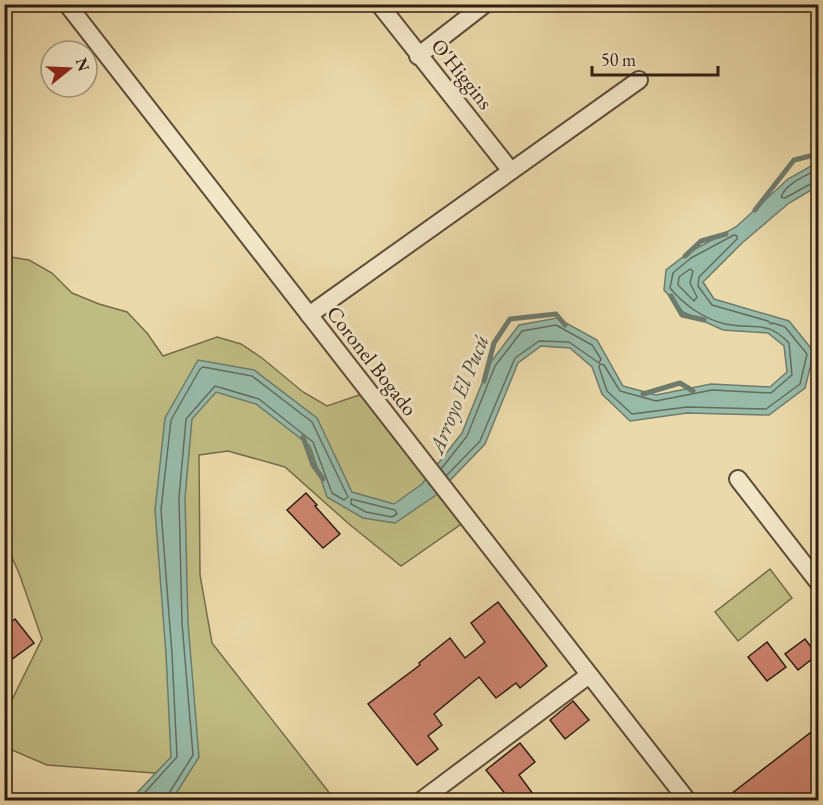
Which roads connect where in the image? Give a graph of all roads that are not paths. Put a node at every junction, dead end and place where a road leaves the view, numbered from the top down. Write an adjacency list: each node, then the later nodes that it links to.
1 (67, 4): 7 (street, Coronel Bogado)
2 (379, 4): 4 (street, O'Higgins)
3 (485, 4): 4 (street)
4 (418, 56): 6 (street, O'Higgins)
5 (639, 80): 6 (street)
6 (511, 171): 7 (street)
7 (309, 315): 10 (street, Coronel Bogado)
8 (738, 479): 9 (street)
9 (819, 582)
10 (590, 675): 11 (street); 12 (street, Coronel Bogado)
11 (422, 801)
12 (687, 801)

